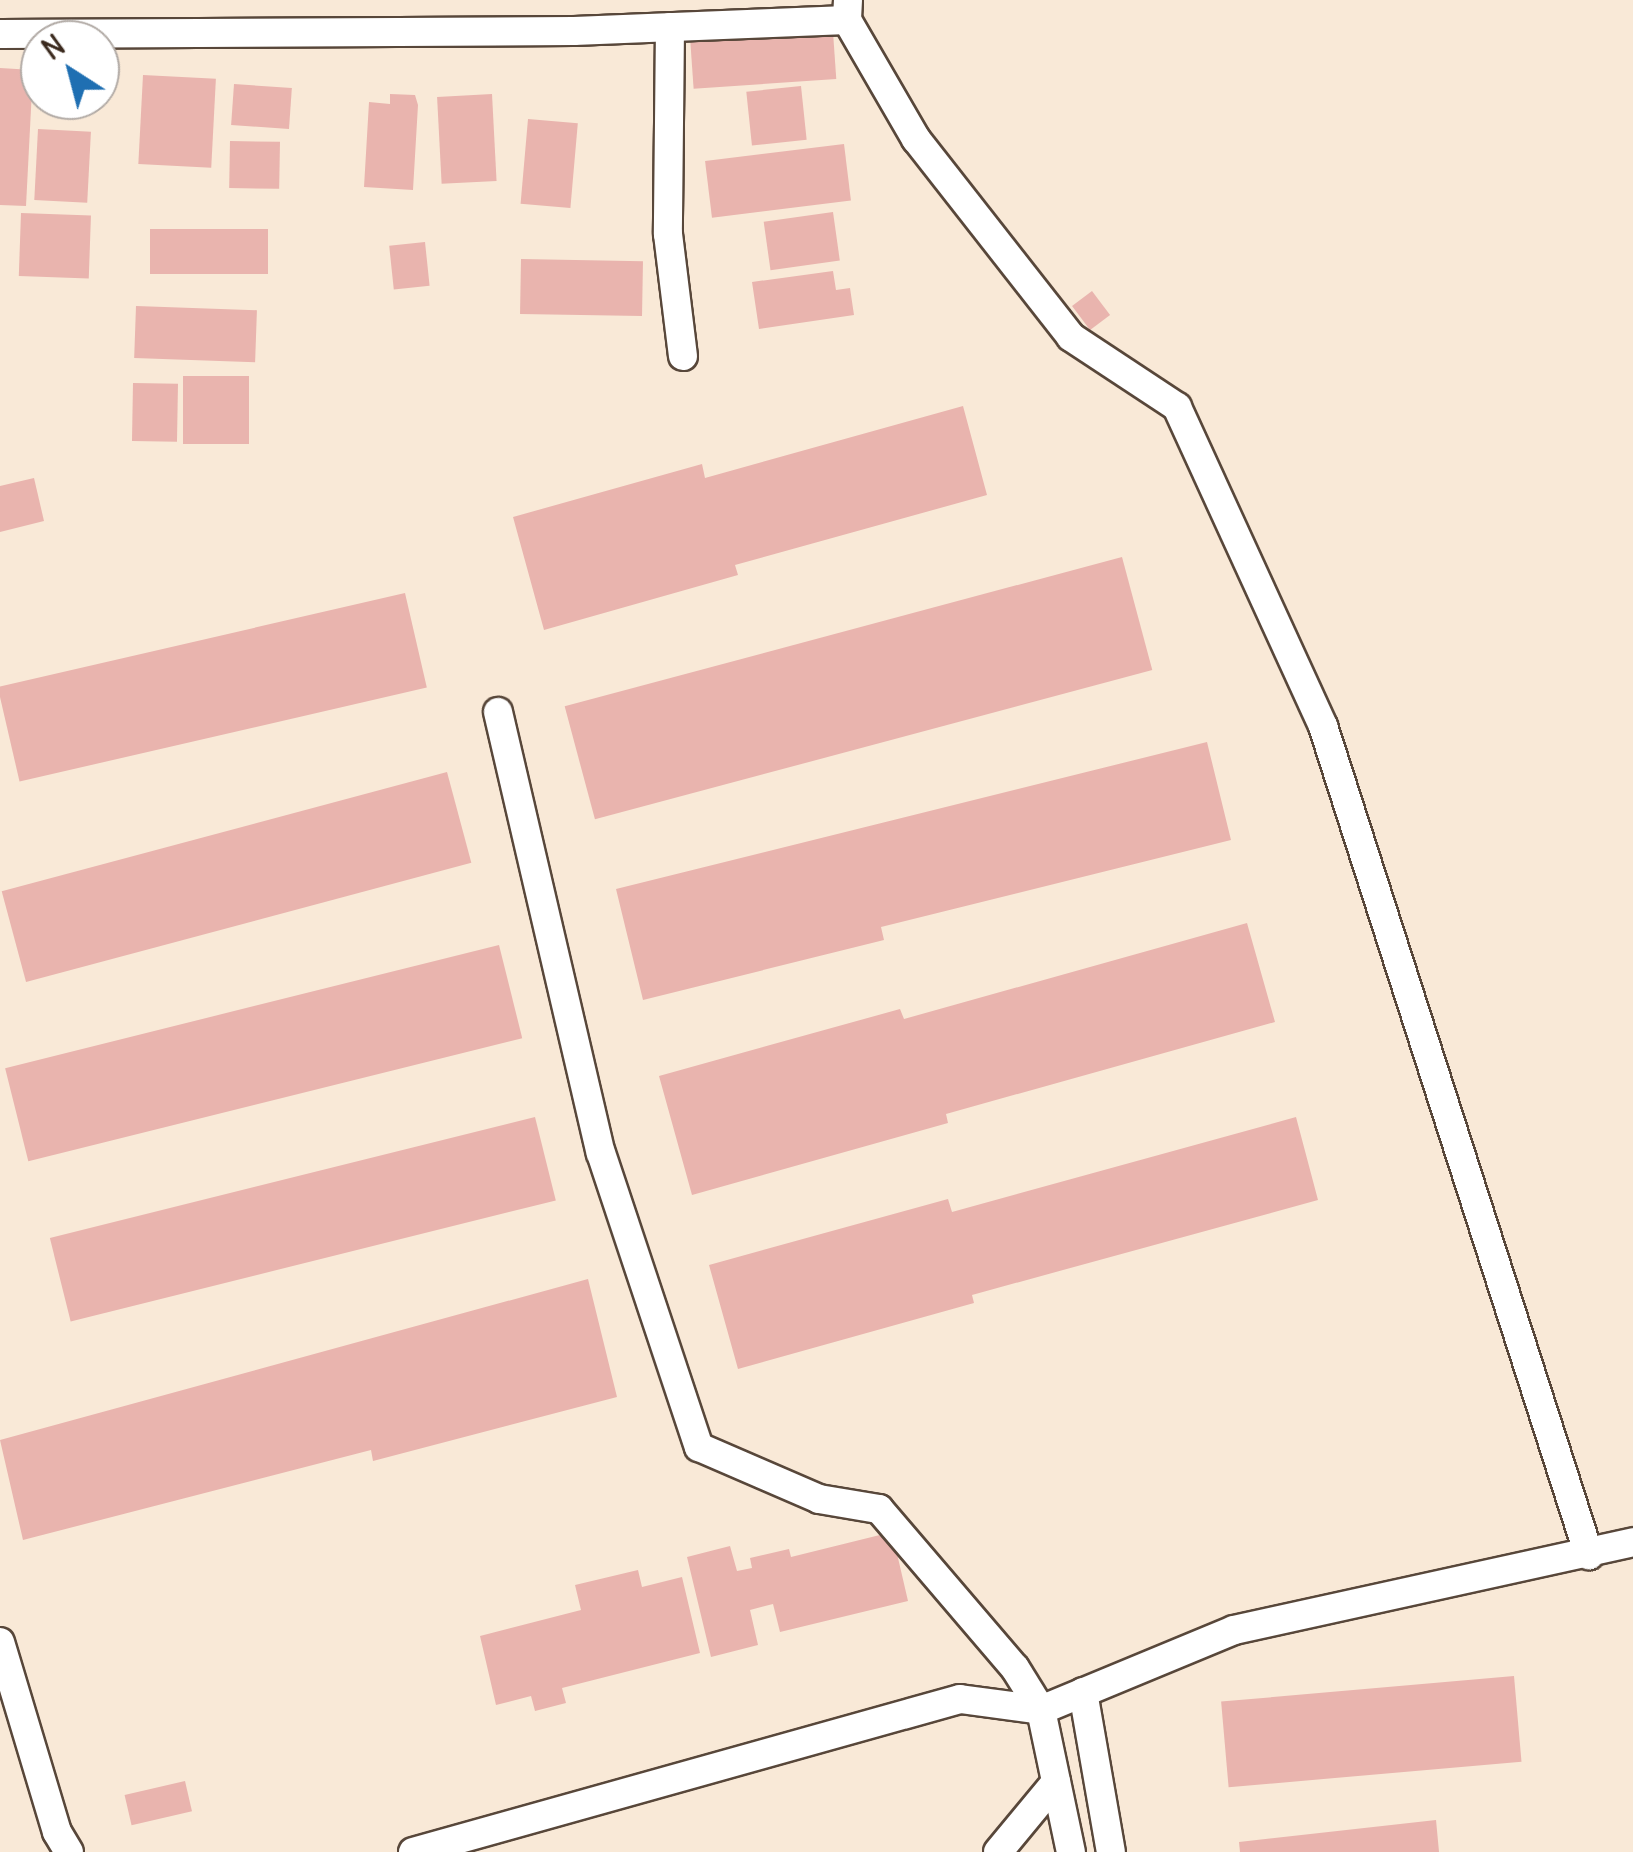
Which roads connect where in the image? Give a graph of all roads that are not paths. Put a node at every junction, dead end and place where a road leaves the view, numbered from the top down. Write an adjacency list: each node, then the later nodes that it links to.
1 (847, 10): 2 (street); 7 (street)
2 (670, 27): 3 (street); 4 (street)
3 (0, 34)
4 (683, 356)
5 (498, 712): 10 (street)
6 (1633, 1542): 7 (street)
7 (1589, 1555): 9 (street)
8 (0, 1642): 12 (street)
9 (1083, 1692): 10 (street); 16 (street)
10 (1041, 1710): 11 (street); 13 (street)
11 (1056, 1782): 14 (street); 15 (street)
12 (70, 1852)
13 (413, 1852)
14 (998, 1852)
15 (1071, 1852)
16 (1111, 1852)

